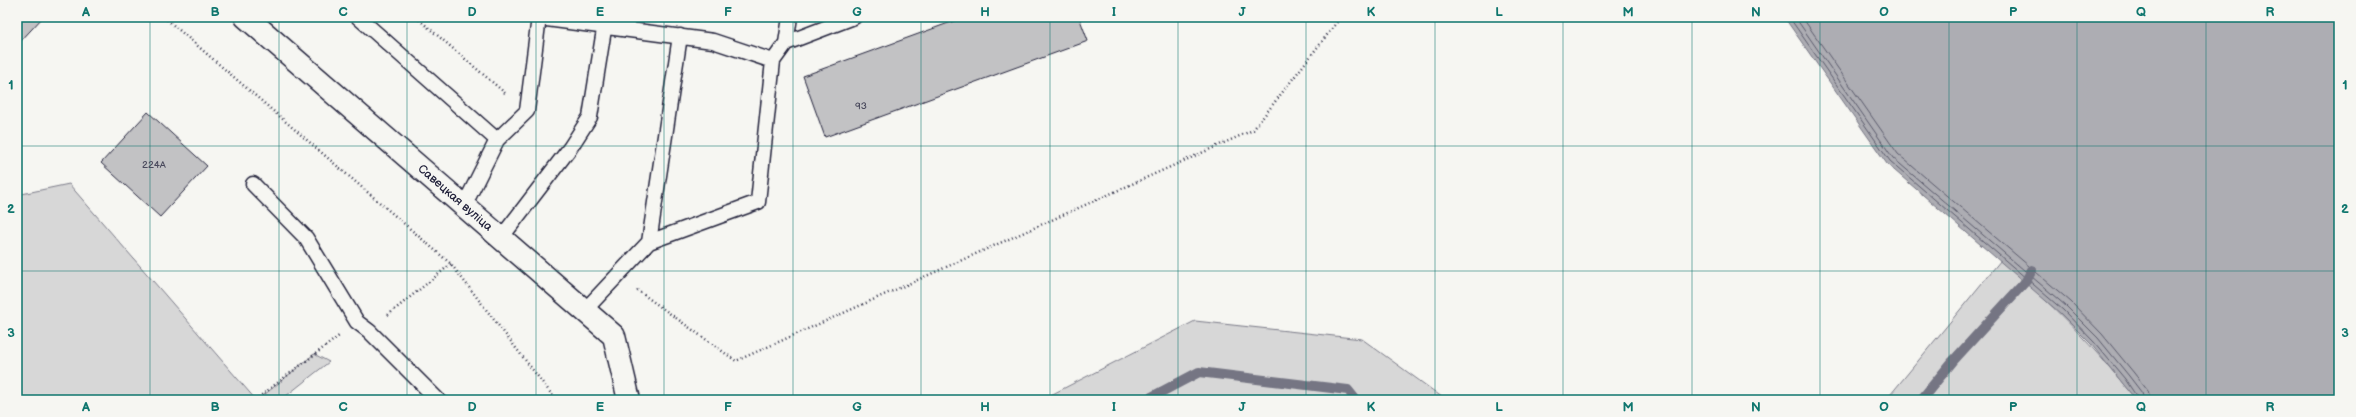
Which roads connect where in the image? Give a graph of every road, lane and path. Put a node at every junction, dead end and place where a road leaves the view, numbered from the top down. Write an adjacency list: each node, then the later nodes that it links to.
1 (164, 17): 19 (path)
2 (246, 17): 16 (street, Савецкая вуліца)
3 (358, 17): 14 (lane)
4 (416, 17): 13 (path)
5 (790, 17): 11 (lane)
6 (854, 17): 11 (lane)
7 (1341, 17): 20 (path)
8 (539, 18): 9 (lane); 13 (lane)
9 (605, 21): 10 (lane); 17 (lane)
10 (680, 36): 12 (lane); 18 (lane)
11 (786, 43): 12 (lane)
12 (773, 61): 18 (lane)
13 (527, 111): 14 (lane)
14 (497, 140): 16 (lane)
15 (253, 184): 22 (lane)
16 (464, 206): 17 (street, Савецкая вуліца)
17 (501, 238): 21 (street, Савецкая вуліца)
18 (649, 242): 20 (lane)
19 (451, 264): 23 (path); 26 (path)
20 (617, 276): 21 (lane)
21 (584, 311): 27 (street, Савецкая вуліца)
22 (357, 322): 23 (lane); 24 (path)
23 (369, 331): 25 (lane)
24 (255, 400)
25 (438, 400)
26 (556, 400)
27 (629, 400)

